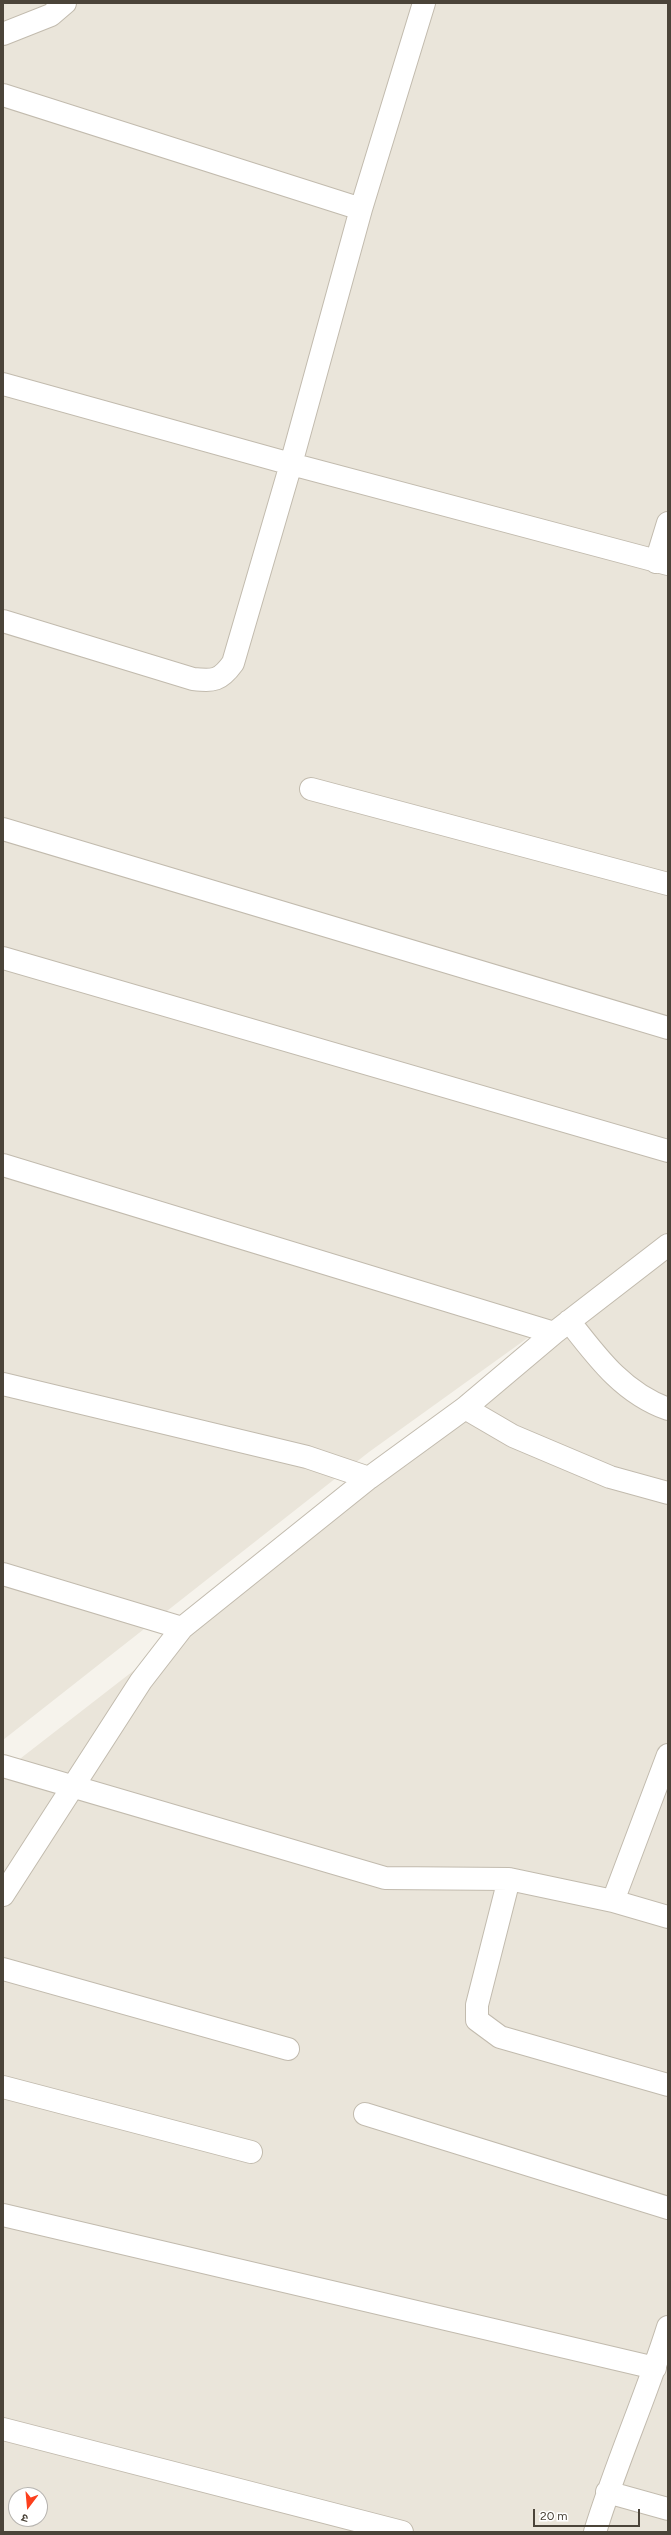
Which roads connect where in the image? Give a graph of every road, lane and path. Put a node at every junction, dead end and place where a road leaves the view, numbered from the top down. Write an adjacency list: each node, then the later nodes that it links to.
1 (65, 3): 3 (street)
2 (424, 3): 5 (street)
3 (3, 34)
4 (3, 95): 5 (street)
5 (361, 209): 7 (street)
6 (3, 384): 7 (street)
7 (291, 464): 9 (street); 10 (street)
8 (668, 523): 9 (street)
9 (662, 563)
10 (3, 621)
11 (311, 789): 13 (street)
12 (3, 829): 15 (street)
13 (668, 884)
14 (3, 958): 16 (street)
15 (668, 1028)
16 (668, 1151)
17 (3, 1165): 19 (street)
18 (668, 1245): 19 (street)
19 (562, 1327): 21 (street); 22 (street)
20 (3, 1384): 23 (street)
21 (465, 1408): 23 (street); 24 (street)
22 (668, 1409)
23 (369, 1478): 26 (street)
24 (668, 1493)
25 (3, 1574): 26 (street)
26 (182, 1628): 29 (street)
27 (668, 1755): 32 (street)
28 (3, 1766): 29 (street)
29 (71, 1787): 30 (street); 31 (street)
30 (509, 1879): 32 (street); 36 (street)
31 (3, 1895)
32 (613, 1901): 33 (street)
33 (668, 1917)
34 (3, 1969): 35 (street)
35 (288, 2049)
36 (668, 2085)
37 (3, 2087): 39 (street)
38 (364, 2114): 40 (street)
39 (251, 2152)
40 (668, 2208)
41 (3, 2215): 43 (street)
42 (668, 2327): 43 (street)
43 (656, 2368): 45 (street)
44 (3, 2429): 47 (street)
45 (607, 2492): 46 (street); 48 (street)
46 (668, 2509)
47 (402, 2532)
48 (595, 2532)

